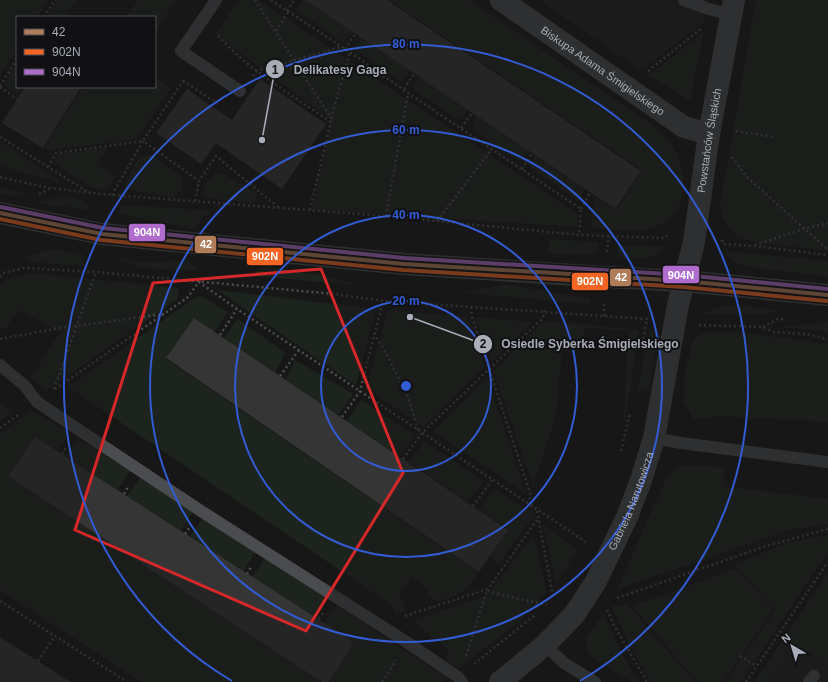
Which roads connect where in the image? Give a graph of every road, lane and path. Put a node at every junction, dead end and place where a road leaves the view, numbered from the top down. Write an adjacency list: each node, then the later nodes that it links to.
1 (55, 0): 10 (path)
2 (216, 0): 18 (lane)
3 (255, 0): 11 (path)
4 (271, 0): 9 (path)
5 (294, 0): 9 (path)
6 (501, 0): 31 (street, Biskupa Adama Śmigielskiego)
7 (684, 0): 8 (lane)
8 (725, 8): 20 (path); 31 (street, Powstańców Śląskich)
9 (288, 11): 11 (path); 13 (path)
10 (45, 16)
11 (276, 31): 16 (path)
12 (355, 34): 14 (path)
13 (341, 47): 14 (path); 16 (path)
14 (345, 49): 15 (path)
15 (350, 52): 23 (path); 28 (path)
16 (295, 60): 19 (path); 28 (path)
17 (16, 61): 22 (path)
18 (196, 61): 19 (path); 24 (lane); 34 (path)
19 (257, 71): 28 (path)
20 (648, 71)
21 (414, 74): 23 (path)
22 (0, 87): 26 (path)
23 (404, 90): 25 (path)
24 (240, 91)
25 (408, 93): 29 (path); 50 (path)
26 (18, 99)
27 (472, 113): 29 (path)
28 (331, 120): 48 (path)
29 (461, 128): 35 (path)
30 (732, 130): 33 (path)
31 (709, 134): 64 (street, Powstańców Śląskich)
32 (0, 137): 38 (path)
33 (774, 137)
34 (143, 141): 38 (path); 41 (path); 44 (path)
35 (492, 149): 39 (path); 51 (path)
36 (532, 153): 39 (path)
37 (729, 153): 53 (path)
38 (48, 167): 42 (path)
39 (522, 169): 47 (path)
40 (0, 177): 42 (path)
41 (199, 181): 45 (path); 46 (path)
42 (89, 192): 44 (path)
43 (590, 192): 47 (path)
44 (112, 195): 45 (path)
45 (195, 201): 46 (path)
46 (279, 208): 48 (path)
47 (581, 209): 54 (path)
48 (310, 210): 50 (path)
49 (1, 216): 64 (street)
50 (386, 216): 51 (path)
51 (437, 221): 54 (path)
52 (828, 223): 53 (path)
53 (803, 229): 58 (path); 59 (path)
54 (580, 235): 55 (path)
55 (609, 236): 56 (path); 61 (path)
56 (665, 238)
57 (723, 244): 58 (path)
58 (755, 246): 60 (path)
59 (828, 250)
60 (828, 255)
61 (606, 257)
62 (96, 272): 63 (path); 65 (path); 75 (path)
63 (0, 277)
64 (684, 281): 66 (street); 92 (street, Gabriela Narutowicza)
65 (199, 282): 68 (path); 70 (path); 72 (path)
66 (828, 295)
67 (604, 299): 73 (path)
68 (383, 301): 69 (path); 76 (path)
69 (471, 307): 71 (path); 83 (path)
70 (237, 310): 77 (path); 81 (path)
71 (544, 311): 73 (path); 83 (path)
72 (164, 313): 75 (path); 75 (path)
73 (604, 316): 80 (path)
74 (695, 325): 79 (path)
75 (76, 326): 78 (path)
76 (374, 332): 85 (path); 90 (path)
77 (220, 335)
78 (0, 339)
79 (828, 339)
80 (643, 342)
81 (299, 350): 84 (path); 85 (path)
82 (0, 365): 86 (lane)
83 (489, 369): 91 (path); 97 (path)
84 (280, 376)
85 (360, 391): 88 (path); 90 (path)
86 (37, 402): 89 (path); 111 (lane)
87 (631, 411): 93 (path)
88 (342, 417)
89 (0, 428)
90 (419, 431): 91 (path)
91 (422, 433): 94 (path); 96 (path)
92 (654, 438): 95 (lane); 114 (street, Gabriela Narutowicza)
93 (619, 456)
94 (403, 459)
95 (828, 462)
96 (492, 480): 97 (path); 98 (path)
97 (527, 503): 99 (path)
98 (473, 506)
99 (537, 510): 100 (path); 102 (path)
100 (539, 517): 104 (path); 106 (path)
101 (828, 529): 107 (path)
102 (589, 536)
103 (828, 562): 117 (path)
104 (487, 590): 109 (path); 111 (path); 118 (path)
105 (558, 590): 106 (path)
106 (553, 596): 109 (path)
107 (611, 600)
108 (0, 601): 112 (path)
109 (547, 605): 118 (path)
110 (607, 608): 124 (path)
111 (387, 630): 113 (lane)
112 (54, 636): 116 (path); 119 (path)
113 (405, 641): 118 (lane); 121 (path)
114 (545, 645): 122 (street, Gabriela Narutowicza); 123 (lane)
115 (740, 656): 117 (path)
116 (38, 661)
117 (757, 666): 125 (path)
118 (461, 677)
119 (121, 680): 120 (path)
120 (127, 682)
121 (382, 682)
122 (500, 682)
123 (594, 682)
124 (647, 682)
125 (746, 682)

